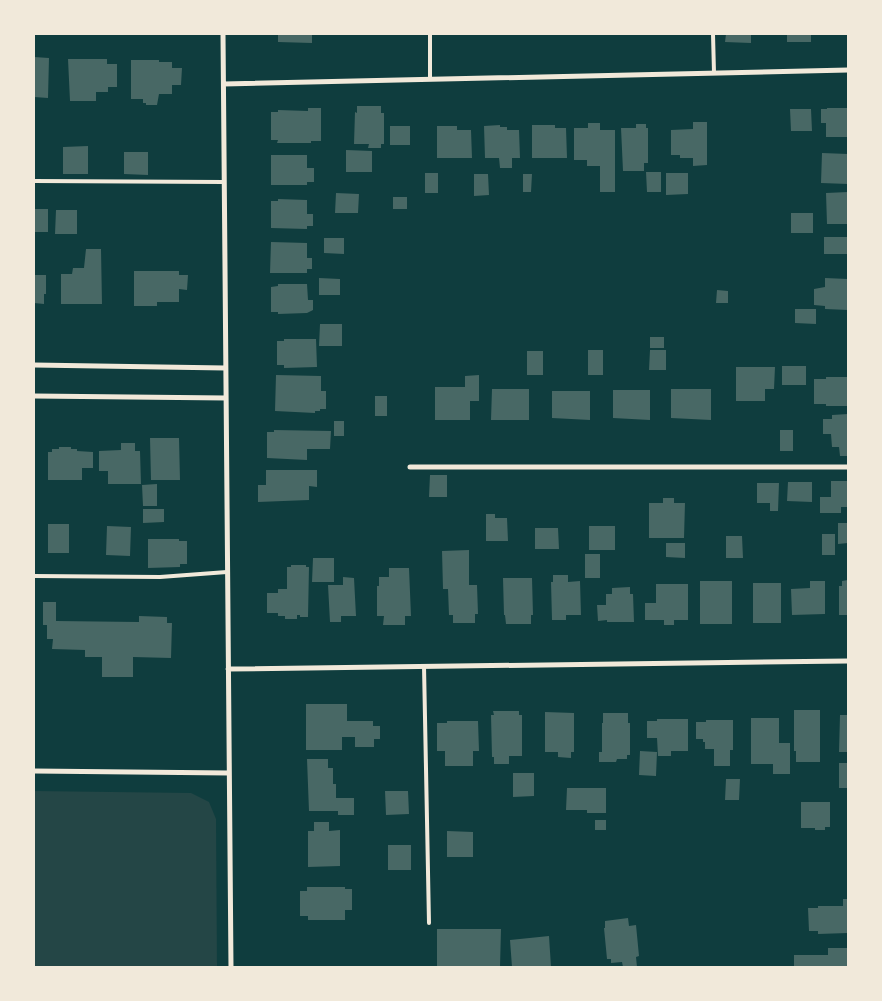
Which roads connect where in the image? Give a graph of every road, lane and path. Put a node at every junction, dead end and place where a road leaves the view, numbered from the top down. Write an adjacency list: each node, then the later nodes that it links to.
1 (223, 34): 7 (street)
2 (430, 34): 6 (lane)
3 (713, 34): 5 (lane)
4 (848, 70): 5 (street)
5 (714, 73): 6 (street)
6 (430, 79): 7 (street)
7 (224, 84): 9 (street)
8 (34, 181): 9 (lane)
9 (224, 182): 11 (street)
10 (34, 365): 11 (street)
11 (225, 368): 13 (street)
12 (34, 396): 13 (street)
13 (226, 398): 16 (street)
14 (410, 467): 15 (street)
15 (848, 467)
16 (227, 572): 17 (lane); 20 (street)
17 (34, 576)
18 (848, 662): 19 (street)
19 (424, 666): 20 (street); 23 (lane)
20 (228, 669): 22 (street)
21 (34, 771): 22 (street)
22 (229, 773): 24 (street)
23 (429, 924)
24 (231, 967)

